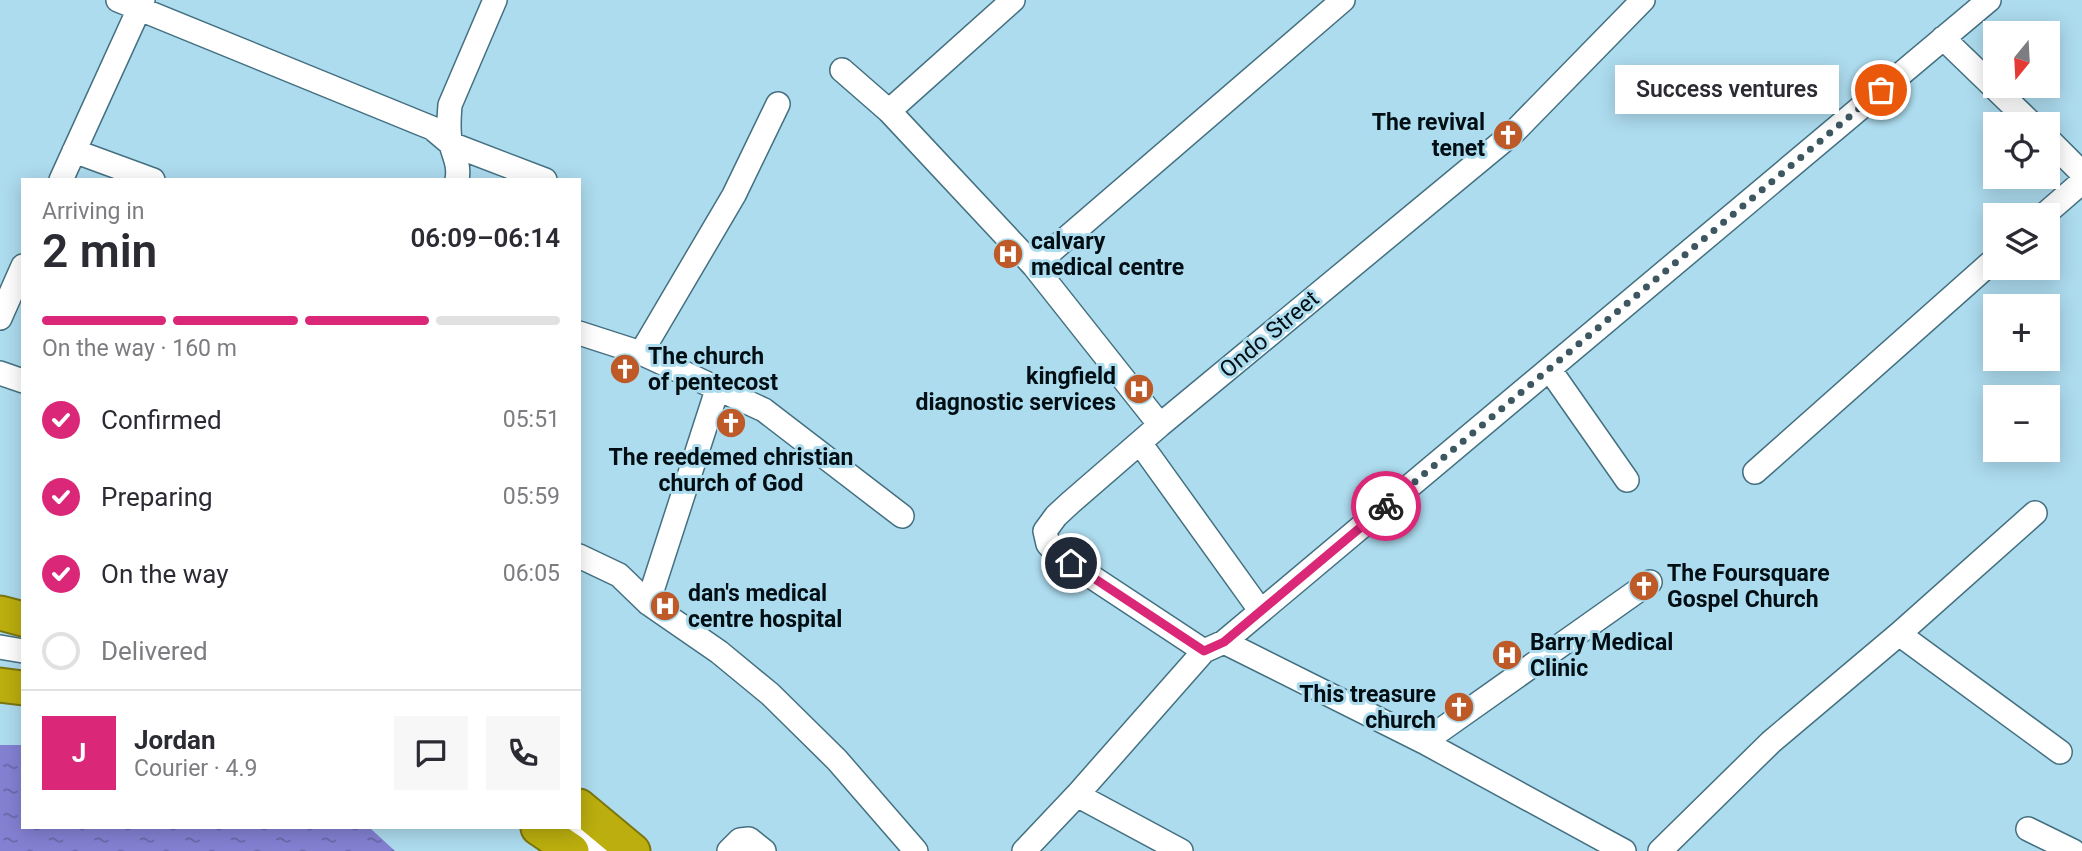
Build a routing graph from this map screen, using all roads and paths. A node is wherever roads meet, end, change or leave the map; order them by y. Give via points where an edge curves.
1 (118, 0) edge
2 (495, 0) edge
3 (1013, 0) edge
4 (1342, 0) edge
5 (1643, 0) edge
6 (1989, 0) edge
7 (141, 5) edge
8 (1943, 38) junction
9 (842, 70) dead end
10 (778, 104) dead end
11 (889, 111) junction
12 (2020, 112) edge
13 (451, 144) junction
14 (74, 151) junction
15 (2060, 151) edge
16 (2082, 173) edge
17 (62, 178) edge
18 (148, 178) edge
19 (457, 178) edge
20 (540, 178) edge
21 (2082, 182) edge
22 (2058, 203) edge
23 (1034, 266) junction
24 (1983, 270) edge
25 (21, 271) edge
26 (0, 318) edge
27 (581, 334) edge
28 (641, 353) junction
29 (1550, 370) junction
30 (0, 373) edge
31 (21, 380) edge
32 (717, 390) junction
33 (1160, 425) junction
34 (1140, 443) junction
35 (1755, 472) dead end
36 (1627, 480) dead end
37 (2035, 513) dead end
38 (902, 516) dead end
39 (581, 557) edge
40 (1650, 582) dead end
41 (648, 603) junction
42 (1260, 610) junction
43 (0, 613) edge
44 (21, 618) edge
45 (1899, 634) junction
46 (1214, 646) junction
47 (0, 647) edge
48 (21, 651) edge
49 (0, 685) edge
50 (21, 688) edge
51 (1424, 742) junction
52 (2060, 752) dead end
53 (1077, 796) junction
54 (581, 808) edge
55 (539, 829) edge
56 (576, 829) edge
57 (2028, 829) dead end
58 (572, 851) edge
59 (606, 851) edge
60 (633, 851) edge
61 (729, 851) edge
62 (764, 851) edge
63 (916, 851) edge
64 (1024, 851) edge
65 (1181, 851) edge
66 (1624, 851) edge
67 (1660, 851) edge
68 (2073, 851) edge

1 - 7 street
2 - 13 street via 450,105
3 - 11 street
4 - 23 street
5 - 33 street, Ondo Street via 1513,133
6 - 8 street
7 - 13 street via 432,128
7 - 14 street
8 - 12 street
8 - 29 street
9 - 11 street
10 - 28 street via 734,195
11 - 23 street
13 - 19 street via 458,160
13 - 20 street
14 - 17 street
14 - 18 street
15 - 16 street
21 - 22 street
23 - 33 street
24 - 35 street
25 - 26 street
27 - 28 street
28 - 32 street
29 - 36 street
29 - 42 street
30 - 31 street
32 - 38 street via 764,410
32 - 41 street
33 - 34 street, Ondo Street
34 - 42 street
34 - 46 street, Ondo Street via 1056,516 1045,531 1048,544 1064,559
37 - 45 street
39 - 41 street via 619,575
40 - 51 street
41 - 63 street via 770,694 837,760
42 - 46 street
43 - 44 highway
45 - 52 street
45 - 67 street via 1771,742
46 - 51 street, Ondo Street
46 - 53 street
47 - 48 street
49 - 50 highway
51 - 66 street, Ondo Street
53 - 64 street
53 - 65 street
54 - 60 highway
55 - 58 highway
56 - 59 street
57 - 68 street
61 - 62 street via 740,840 749,839

